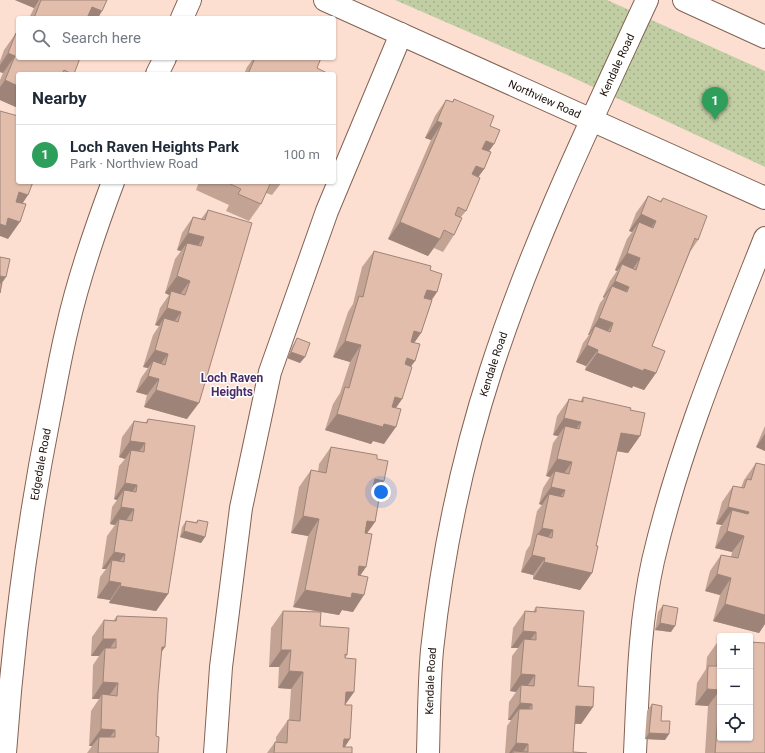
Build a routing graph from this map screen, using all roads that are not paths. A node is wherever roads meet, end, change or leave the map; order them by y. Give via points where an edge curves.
1 (190, 0) edge
2 (325, 0) edge
3 (647, 0) edge
4 (684, 0) edge
5 (183, 16) edge
6 (401, 34) junction
7 (765, 37) edge
8 (164, 60) edge
9 (158, 72) edge
10 (592, 120) junction
11 (112, 184) edge
12 (765, 198) edge
13 (765, 238) edge
14 (5, 753) edge
15 (215, 753) edge
16 (428, 753) edge
17 (635, 753) edge

1 - 5 street
2 - 6 street, Northview Road
3 - 10 street, Kendale Road
4 - 7 street
6 - 10 street, Northview Road
6 - 15 street via 327,211 270,372 241,508 221,667
8 - 9 street
10 - 12 street, Northview Road
10 - 16 street, Kendale Road via 522,281 491,371 465,465 446,554 432,650
11 - 14 street, Edgedale Road via 95,229 67,328 38,473 12,662
13 - 17 street via 678,468 653,562 639,648

